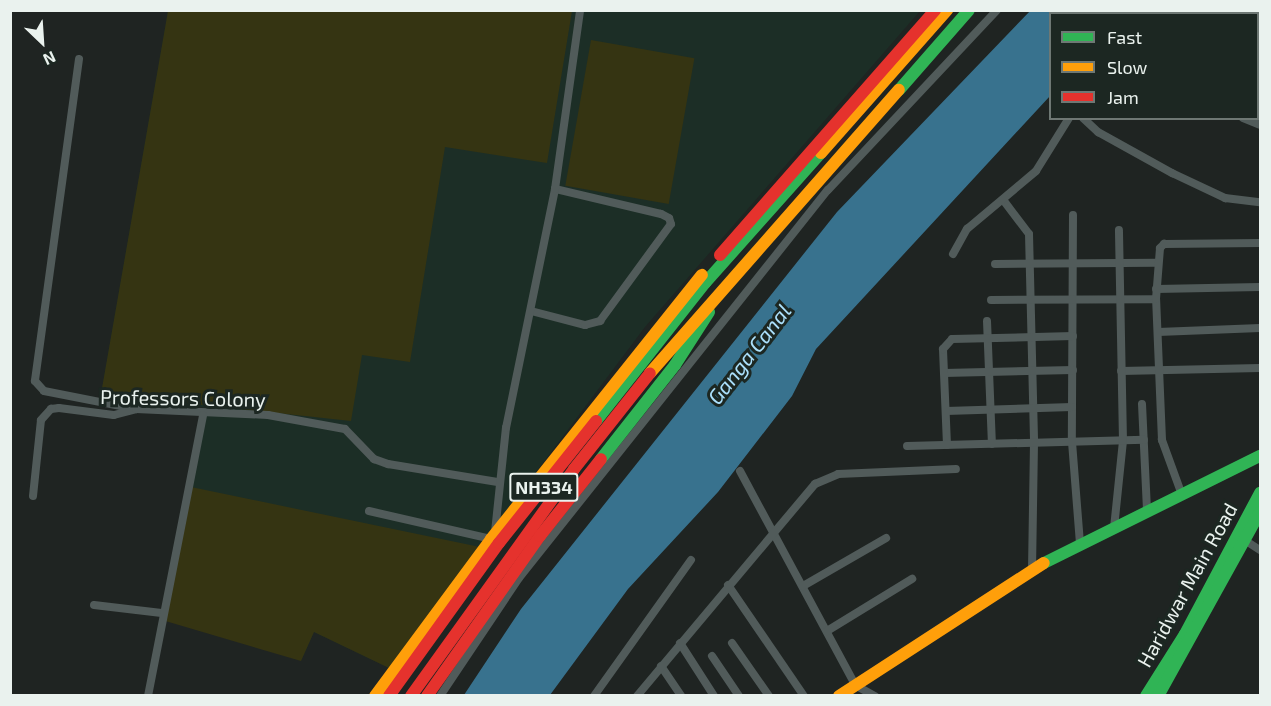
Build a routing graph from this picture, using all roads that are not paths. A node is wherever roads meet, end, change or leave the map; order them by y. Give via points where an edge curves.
1 (580, 10) edge
2 (935, 10) edge
3 (948, 10) edge
4 (969, 10) edge
5 (997, 10) edge
6 (79, 59) dead end
7 (1068, 120) edge
8 (1085, 120) edge
9 (555, 189) junction
10 (1004, 201) junction
11 (1260, 202) edge
12 (1073, 215) dead end
13 (1119, 230) dead end
14 (1260, 243) edge
15 (953, 254) dead end
16 (1119, 261) junction
17 (1073, 262) junction
18 (1157, 262) junction
19 (994, 264) dead end
20 (1030, 264) junction
21 (722, 287) junction
22 (1260, 287) edge
23 (1156, 289) junction
24 (1073, 299) junction
25 (1120, 299) junction
26 (1156, 299) junction
27 (991, 300) dead end
28 (1031, 300) junction
29 (531, 311) junction
30 (987, 321) dead end
31 (1260, 328) edge
32 (1158, 332) junction
33 (988, 336) junction
34 (1032, 336) junction
35 (1073, 336) junction
36 (1260, 368) edge
37 (1033, 370) junction
38 (1073, 370) junction
39 (1158, 370) junction
40 (1121, 371) junction
41 (989, 372) junction
42 (944, 373) junction
43 (1142, 404) dead end
44 (1072, 407) junction
45 (1034, 408) junction
46 (136, 409) junction
47 (991, 410) junction
48 (945, 411) junction
49 (203, 415) junction
50 (1144, 440) junction
51 (1123, 441) junction
52 (1072, 442) junction
53 (1034, 443) junction
54 (992, 444) junction
55 (947, 445) junction
56 (908, 446) dead end
57 (1260, 456) edge
58 (956, 469) dead end
59 (740, 471) dead end
60 (498, 482) junction
61 (1260, 493) edge
62 (1182, 495) junction
63 (33, 496) dead end
64 (369, 511) dead end
65 (1147, 512) junction
66 (1260, 512) edge
67 (1114, 528) junction
68 (772, 531) junction
69 (493, 536) junction
70 (886, 538) dead end
71 (1246, 541) junction
72 (1080, 543) junction
73 (1260, 550) edge
74 (690, 560) dead end
75 (1032, 570) junction
76 (912, 579) dead end
77 (728, 585) junction
78 (803, 586) junction
79 (94, 605) dead end
80 (162, 613) junction
81 (827, 632) junction
82 (680, 643) junction
83 (732, 643) dead end
84 (712, 656) dead end
85 (661, 666) junction
86 (846, 692) edge
87 (148, 696) edge
88 (375, 696) edge
89 (389, 696) edge
90 (411, 696) edge
91 (427, 696) edge
92 (440, 696) edge
93 (594, 696) edge
94 (638, 696) edge
95 (681, 696) edge
96 (714, 696) edge
97 (739, 696) edge
98 (769, 696) edge
99 (804, 696) edge
100 (875, 696) edge
101 (1146, 696) edge
102 (1158, 696) edge

1 - 9 street
2 - 69 main road via 644,343
3 - 89 main road, NH334 via 705,284 499,543
4 - 21 main road, NH334
5 - 92 street via 828,190 519,578
6 - 46 street via 40,322 35,381 44,391
7 - 10 street via 1036,171
8 - 11 street via 1098,132 1225,198
9 - 29 street
9 - 29 street via 661,214 671,224 600,321 585,325
10 - 15 street via 967,229
10 - 20 street via 1029,234
12 - 17 street
13 - 16 street
14 - 18 street via 1164,244
16 - 17 street
16 - 18 street
16 - 25 street
17 - 20 street
17 - 24 street
18 - 23 street
19 - 20 street
20 - 28 street
21 - 90 main road, NH334 via 574,469
21 - 91 main road via 675,365 540,536
22 - 23 street
23 - 26 street
24 - 25 street
24 - 28 street
24 - 35 street
25 - 26 street
25 - 40 street
26 - 32 street
27 - 28 street
28 - 34 street
29 - 60 street
30 - 33 street
31 - 32 street
32 - 39 street
33 - 34 street
33 - 41 street
33 - 42 street via 952,339 943,349
34 - 35 street
34 - 37 street
35 - 38 street
36 - 39 street
37 - 38 street
37 - 41 street
37 - 45 street
38 - 44 street
39 - 40 street
39 - 62 street via 1162,440
40 - 51 street
41 - 42 street
41 - 47 street
42 - 48 street
43 - 50 street
44 - 45 street
44 - 52 street
45 - 47 street
45 - 53 street
46 - 49 street, Professors Colony
46 - 63 street, Professors Colony via 114,415 59,408 44,413
47 - 48 street
47 - 54 street
48 - 55 street
49 - 60 street, Professors Colony via 249,413 341,428 381,462
49 - 80 street
50 - 51 street
50 - 65 street
51 - 52 street
51 - 67 street
52 - 53 street
52 - 72 street
53 - 54 street
53 - 75 street
54 - 55 street
55 - 56 street
57 - 62 main road
58 - 68 street via 825,478 808,490
59 - 68 street
60 - 69 street
61 - 101 main road, Haridwar Main Road via 1185,634
62 - 65 main road
64 - 69 street
65 - 67 main road
66 - 71 main road, Haridwar Main Road
67 - 72 main road
68 - 77 street
68 - 78 street
69 - 88 main road
70 - 78 street
71 - 73 street
71 - 102 main road, Haridwar Main Road
72 - 75 main road
74 - 93 street
75 - 86 main road
76 - 81 street
77 - 82 street
77 - 99 street
78 - 81 street
79 - 80 street
80 - 87 street
81 - 86 street
82 - 85 street
82 - 96 street
83 - 98 street
84 - 97 street
85 - 94 street
85 - 95 street
86 - 100 street

